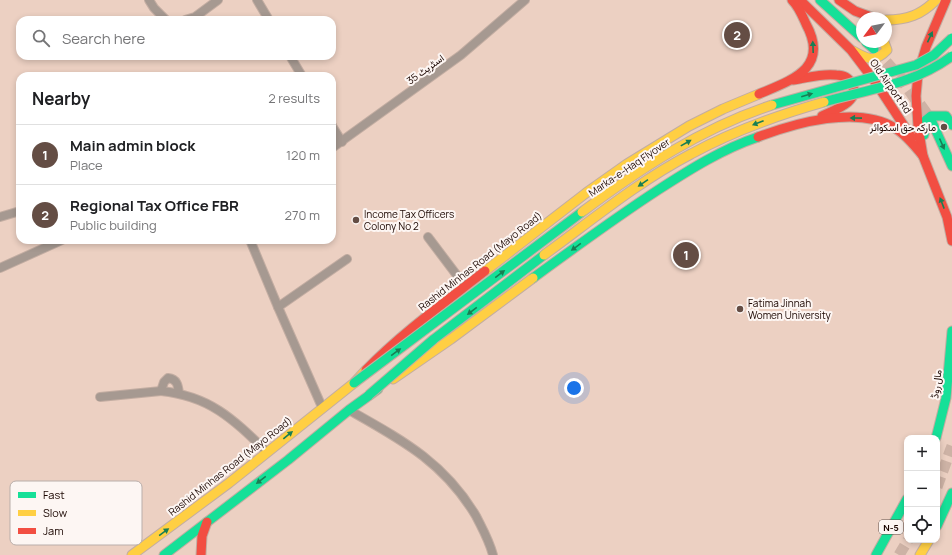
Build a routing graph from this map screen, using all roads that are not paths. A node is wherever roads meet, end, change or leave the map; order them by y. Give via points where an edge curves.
1 (149, 0) edge
2 (218, 0) edge
3 (257, 0) edge
4 (525, 0) edge
5 (792, 0) edge
6 (800, 0) edge
7 (820, 0) edge
8 (839, 0) edge
9 (936, 0) edge
10 (946, 0) edge
11 (851, 9) junction
12 (857, 12) edge
13 (856, 14) edge
14 (162, 16) edge
15 (196, 16) edge
16 (267, 16) edge
17 (892, 20) edge
18 (856, 33) edge
19 (952, 38) edge
20 (886, 48) edge
21 (851, 50) junction
22 (952, 56) edge
23 (292, 60) edge
24 (300, 72) edge
25 (792, 80) junction
26 (810, 120) junction
27 (932, 122) tunnel mouth
28 (952, 124) edge
29 (336, 132) edge
30 (342, 142) junction
31 (336, 146) edge
32 (923, 156) junction
33 (952, 166) edge
34 (16, 212) edge
35 (0, 216) edge
36 (428, 237) dead end
37 (952, 241) edge
38 (53, 244) edge
39 (252, 244) edge
40 (347, 259) dead end
41 (0, 268) edge
42 (465, 286) junction
43 (278, 307) junction
44 (952, 331) edge
45 (354, 383) junction
46 (161, 391) junction
47 (179, 393) junction
48 (369, 395) junction
49 (100, 397) dead end
50 (322, 408) junction
51 (349, 410) junction
52 (937, 435) edge
53 (267, 452) junction
54 (952, 493) edge
55 (904, 504) edge
56 (940, 519) edge
57 (207, 522) junction
58 (927, 543) edge
59 (132, 555) edge
60 (164, 555) edge
61 (201, 555) edge
62 (493, 555) edge
63 (876, 555) edge
64 (920, 555) edge

1 - 14 street
2 - 15 street
3 - 16 street
4 - 30 street, اسٹریٹ 35 via 461,55
25 -> 5 main road, Rashid Minhas Road (Mayo Road) via 809,64 814,46 811,32
6 - 21 main road, Old Airport Rd
7 - 18 main road
8 - 11 main road
9 - 17 main road via 915,17
32 -> 10 main road via 916,96 918,74 926,47
11 - 12 main road
11 - 13 main road
45 -> 19 main road, Marka-e-Haq Flyover, bridge via 649,164 724,123 780,102 912,68 927,61 943,49
20 - 21 main road via 879,58 872,59
21 - 32 main road, Old Airport Rd via 899,116
22 -> 48 main road, bridge via 923,75 795,110 758,123 682,158 589,222 436,338
23 - 24 street
25 - 26 main road via 829,74 842,75 850,80 854,88 854,96 849,101
25 - 42 main road, Rashid Minhas Road (Mayo Road) via 689,126 626,164
32 -> 26 main road via 909,138 882,122 855,117
26 -> 48 main road via 746,141 696,166 602,228 447,343
27 -> 33 main road
28 - 32 main road via 946,116 939,114 927,118 924,122
29 - 30 street
30 - 31 street, اسٹریٹ 35
37 -> 32 main road via 947,217
34 - 35 street
36 - 42 street
38 - 41 street
39 - 43 street
40 - 43 street
42 - 45 main road, Rashid Minhas Road (Mayo Road) via 385,351
43 - 50 street
44 - 52 main road, مال روڈ via 948,389
45 - 50 main road, Rashid Minhas Road (Mayo Road)
46 - 47 street
46 - 47 street via 164,382 168,378 173,378
46 - 49 street
47 - 53 street via 200,400 227,415
48 - 51 main road
53 -> 50 main road, Rashid Minhas Road (Mayo Road)
51 -> 57 main road
51 - 62 street via 396,436 449,478 468,503 489,539
59 -> 53 main road, Rashid Minhas Road (Mayo Road) via 197,508
54 - 56 main road
55 - 63 main road, N-5
57 - 60 main road
57 - 61 main road via 202,536
58 - 64 main road

